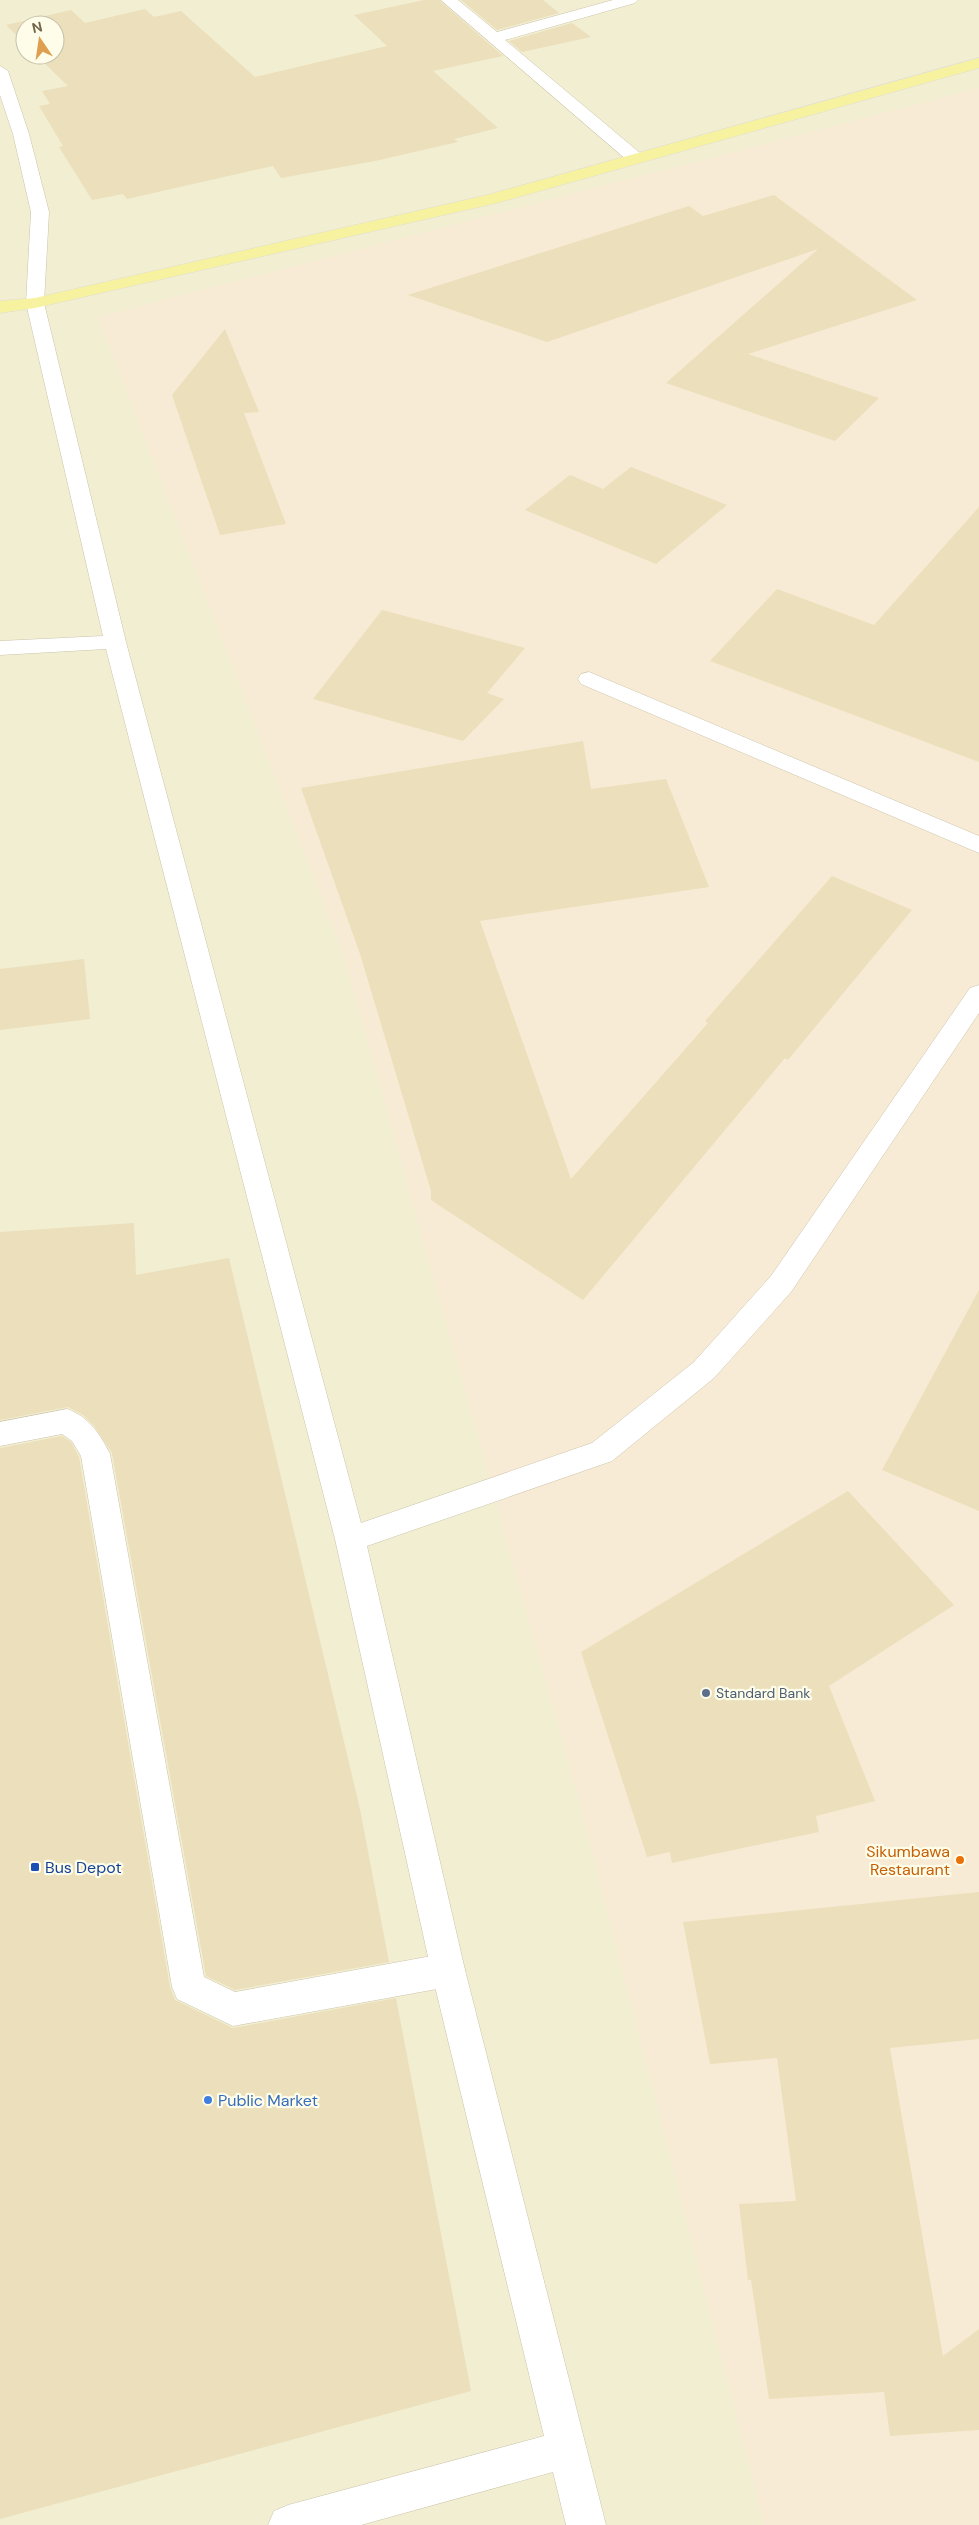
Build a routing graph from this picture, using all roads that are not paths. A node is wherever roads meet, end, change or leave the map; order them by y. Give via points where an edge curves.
1 (449, 0) edge
2 (630, 0) edge
3 (494, 38) junction
4 (979, 63) edge
5 (0, 71) edge
6 (634, 157) junction
7 (34, 302) junction
8 (0, 307) edge
9 (114, 642) junction
10 (0, 648) edge
11 (589, 680) dead end
12 (979, 845) edge
13 (979, 994) edge
14 (0, 1434) edge
15 (350, 1539) junction
16 (448, 1970) junction
17 (568, 2449) junction
18 (288, 2525) edge
19 (586, 2525) edge

1 - 3 street
2 - 3 street
3 - 6 street
4 - 6 main road
5 - 7 street via 14,135 40,212
6 - 7 main road via 491,199
7 - 8 main road
7 - 9 street
9 - 10 street
9 - 15 street
11 - 12 street
13 - 15 street via 781,1284 704,1370 602,1452
14 - 16 street via 66,1421 82,1433 95,1454 189,1987 233,2009
15 - 16 street
16 - 17 street
17 - 18 street
17 - 19 street

